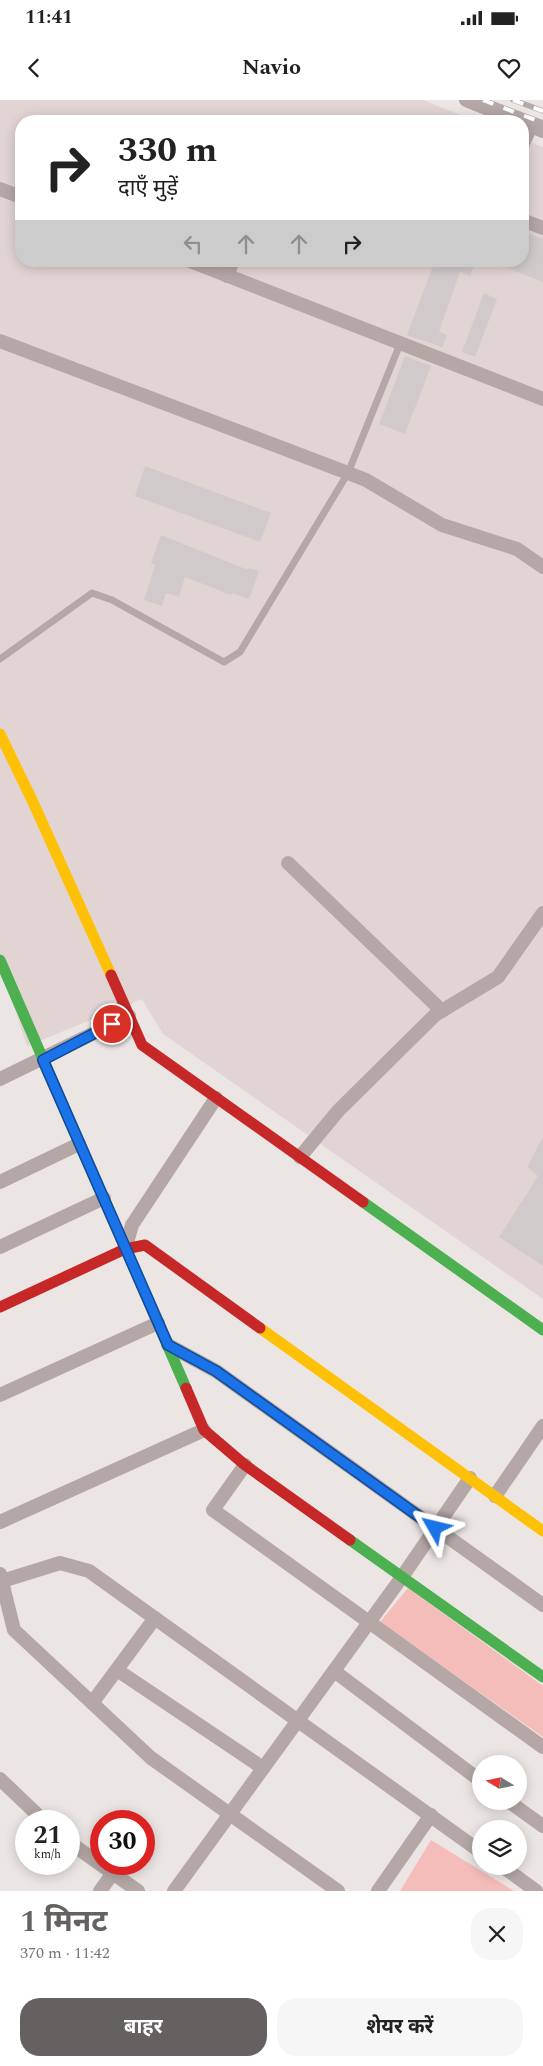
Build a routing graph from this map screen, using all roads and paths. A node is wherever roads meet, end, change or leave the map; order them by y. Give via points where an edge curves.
1 (466, 100) edge
2 (504, 115) edge
3 (0, 189) edge
4 (15, 195) edge
5 (529, 223) edge
6 (543, 228) edge
7 (205, 267) edge
8 (231, 267) edge
9 (227, 276) junction
10 (0, 341) edge
11 (400, 344) junction
12 (543, 399) edge
13 (348, 473) junction
14 (543, 567) edge
15 (0, 659) edge
16 (0, 734) edge
17 (288, 863) dead end
18 (543, 912) edge
19 (0, 960) edge
20 (442, 1010) junction
21 (129, 1016) junction
22 (43, 1060) junction
23 (0, 1079) edge
24 (216, 1098) junction
25 (80, 1144) junction
26 (300, 1157) junction
27 (0, 1182) edge
28 (104, 1198) junction
29 (0, 1247) edge
30 (125, 1249) junction
31 (0, 1307) edge
32 (158, 1323) junction
33 (543, 1330) edge
34 (168, 1345) junction
35 (0, 1395) edge
36 (543, 1426) edge
37 (204, 1430) junction
38 (245, 1464) junction
39 (470, 1478) junction
40 (495, 1496) junction
41 (0, 1522) edge
42 (435, 1528) junction
43 (543, 1531) edge
44 (1, 1577) edge
45 (402, 1577) junction
46 (543, 1605) edge
47 (155, 1618) junction
48 (369, 1622) junction
49 (117, 1670) junction
50 (334, 1671) junction
51 (543, 1677) edge
52 (92, 1703) junction
53 (298, 1720) junction
54 (543, 1747) edge
55 (263, 1768) junction
56 (472, 1774) edge
57 (0, 1779) edge
58 (32, 1810) edge
59 (521, 1810) edge
60 (230, 1814) junction
61 (431, 1816) junction
62 (543, 1826) edge
63 (472, 1846) edge
64 (112, 1875) edge
65 (116, 1875) edge
66 (514, 1875) edge
67 (100, 1891) edge
68 (138, 1891) edge
69 (174, 1891) edge
70 (338, 1891) edge
71 (378, 1891) edge
72 (536, 1891) edge

1 - 2 street
3 - 4 street
5 - 6 street
7 - 9 street
8 - 9 street
9 - 11 street
10 - 13 street
11 - 12 street
11 - 13 lane
13 - 14 street via 366,480 442,525 517,549
13 - 15 lane via 240,652 224,662 112,600 92,593
16 - 21 street
17 - 20 street
18 - 20 street via 498,977
19 - 22 street
20 - 26 street via 338,1111
21 - 22 street
21 - 24 street via 142,1045
22 - 23 street
22 - 25 street
24 - 26 street
24 - 30 street via 132,1225
25 - 27 street
25 - 28 street
26 - 33 street
28 - 29 street
28 - 30 street
30 - 31 street
30 - 32 street
30 - 39 street via 144,1245
32 - 34 street
32 - 35 street
34 - 37 street
34 - 42 street via 216,1371
36 - 40 street
37 - 38 street
37 - 41 street
38 - 45 street
38 - 48 street via 213,1510
39 - 40 street
39 - 42 street
40 - 43 street
42 - 45 street
42 - 46 street
44 - 47 street via 60,1563 89,1571
44 - 52 street via 14,1630
45 - 48 street
45 - 51 street
47 - 49 street
47 - 53 street
48 - 50 street
48 - 54 street
49 - 52 street
49 - 55 street
50 - 53 street
50 - 56 street
52 - 60 street via 151,1758
53 - 55 street
53 - 61 street
55 - 60 street
57 - 58 street
59 - 62 street
60 - 69 street
60 - 70 street
61 - 63 street
61 - 71 street
64 - 67 street
65 - 68 street
66 - 72 street

